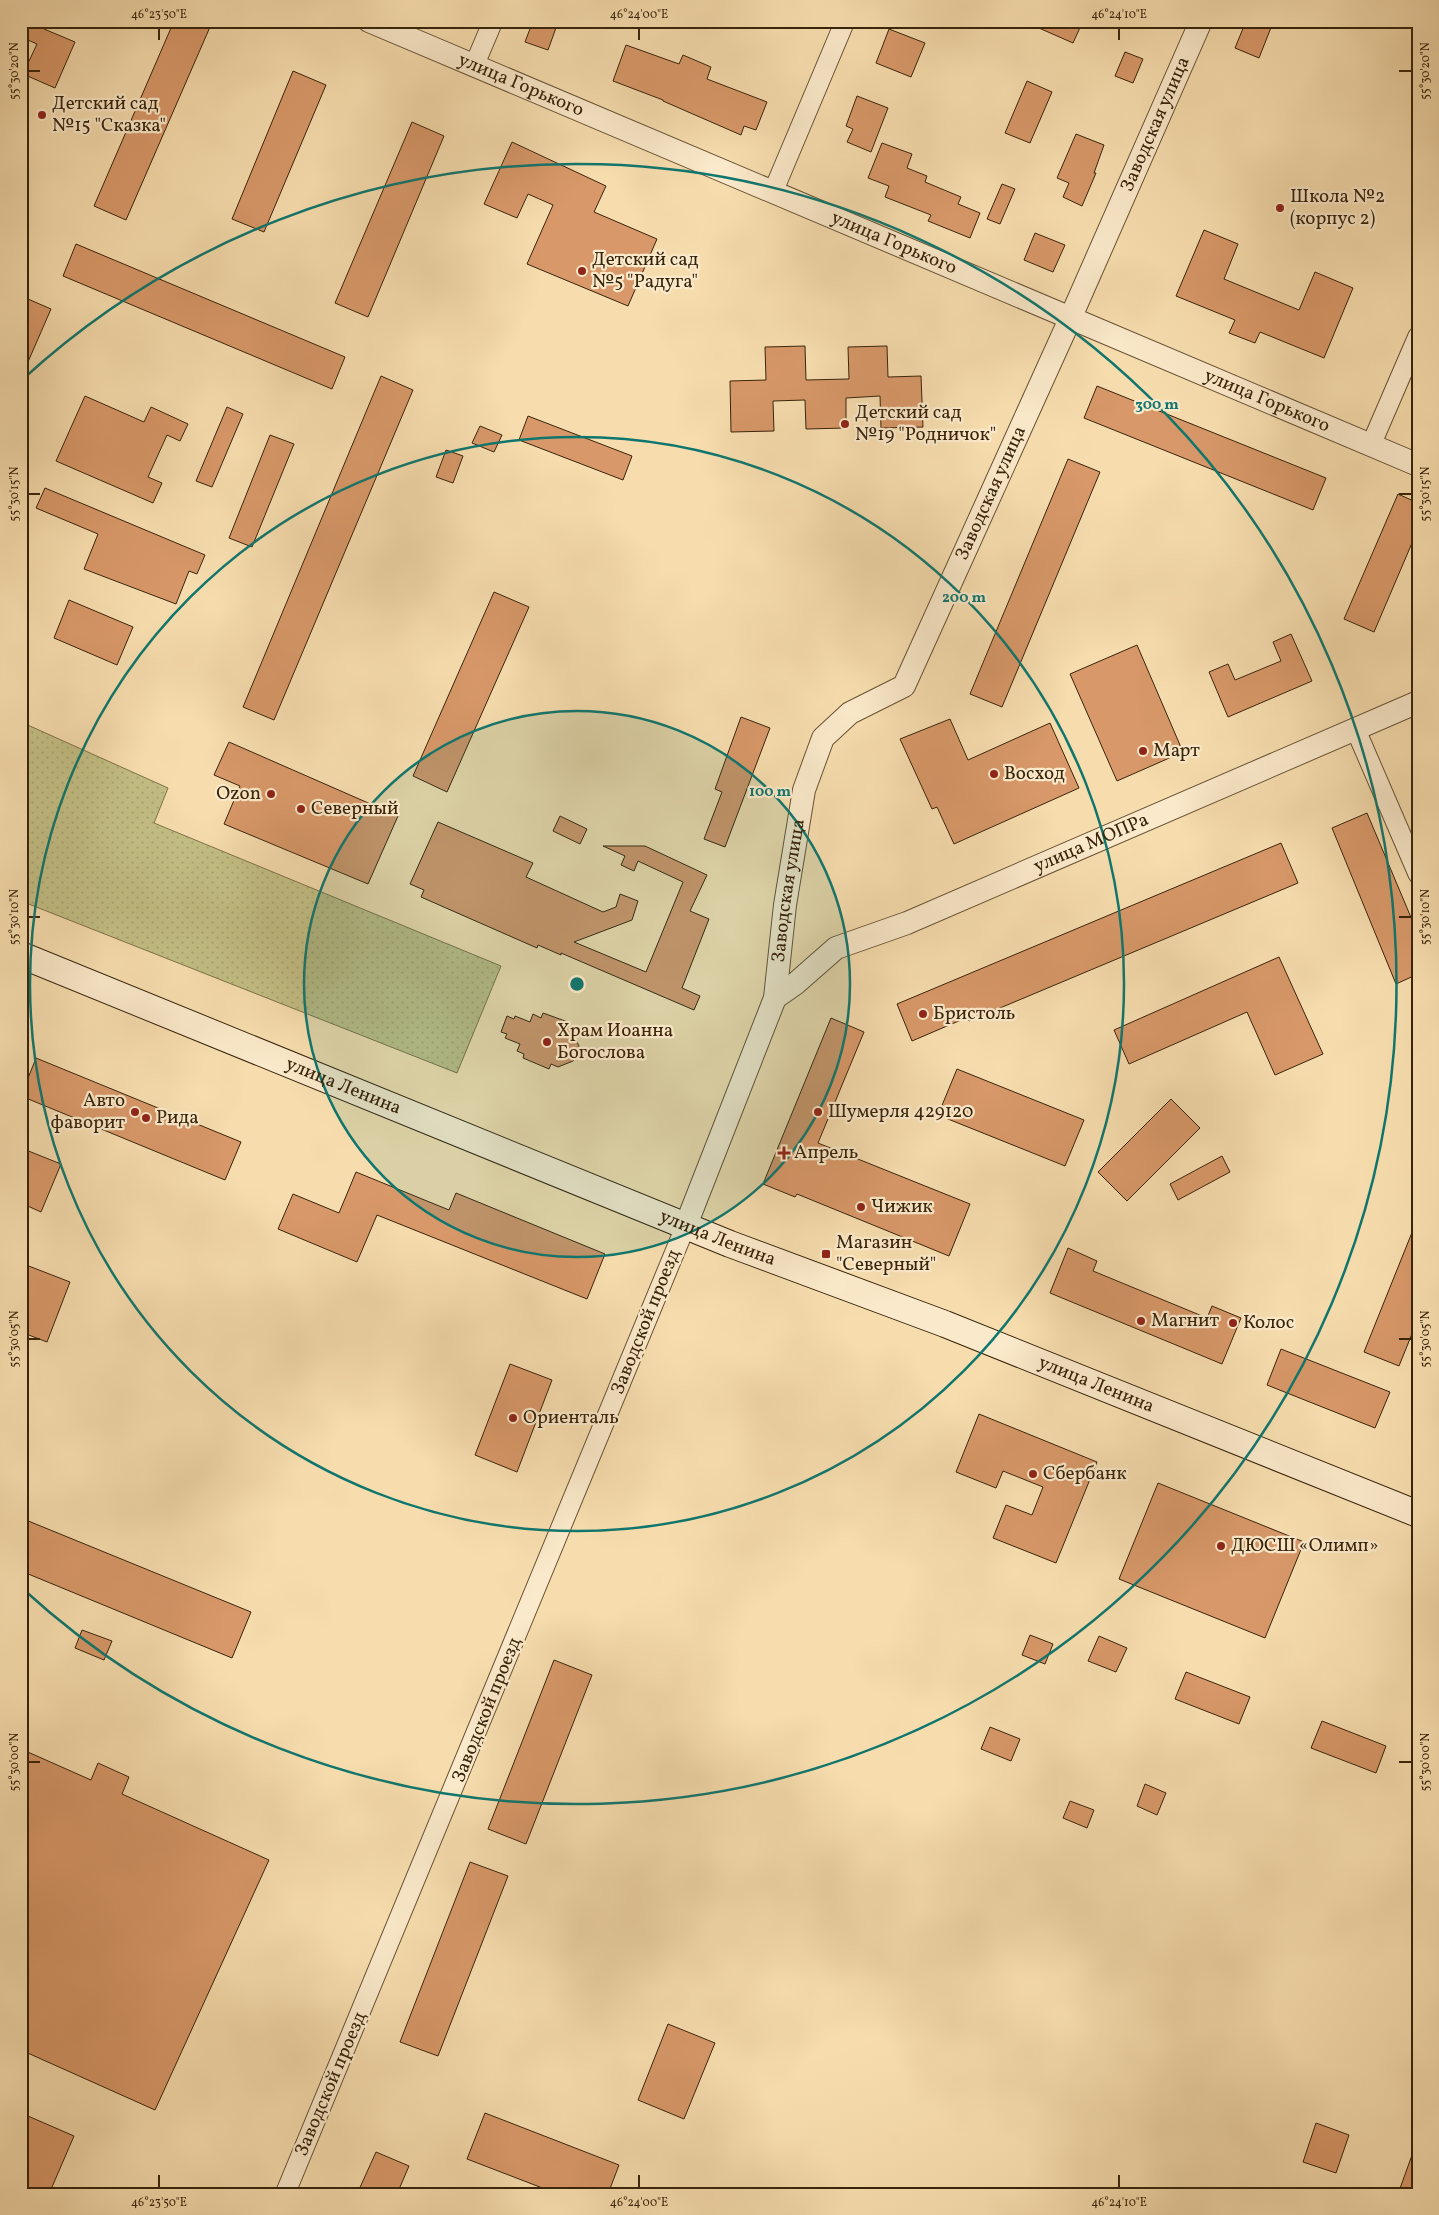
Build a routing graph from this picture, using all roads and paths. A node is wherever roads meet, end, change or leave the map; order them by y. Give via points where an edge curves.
1 (369, 21) edge
2 (493, 21) edge
3 (845, 21) edge
4 (1201, 21) edge
5 (474, 66) junction
6 (773, 192) junction
7 (1070, 319) junction
8 (1418, 336) edge
9 (1371, 445) junction
10 (1418, 465) edge
11 (1418, 702) edge
12 (1355, 728) junction
13 (1418, 874) edge
14 (21, 955) edge
15 (775, 998) junction
16 (686, 1225) junction
17 (1418, 1514) edge
18 (285, 2194) edge

1 - 5 street, улица Горького
2 - 5 street
3 - 6 street
4 - 7 street, Заводская улица
5 - 6 street, улица Горького
6 - 7 street, улица Горького
7 - 9 street, улица Горького
7 - 15 street, Заводская улица via 904,686 850,712 823,738 804,790 785,905
8 - 9 street
9 - 10 street, улица Горького
11 - 12 street, улица МОПРа
12 - 13 street
12 - 15 street, улица МОПРа via 907,923 836,948
14 - 16 main road, улица Ленина
15 - 16 street, Заводская улица
16 - 17 main road, улица Ленина via 815,1277 945,1324
16 - 18 street, Заводской проезд

